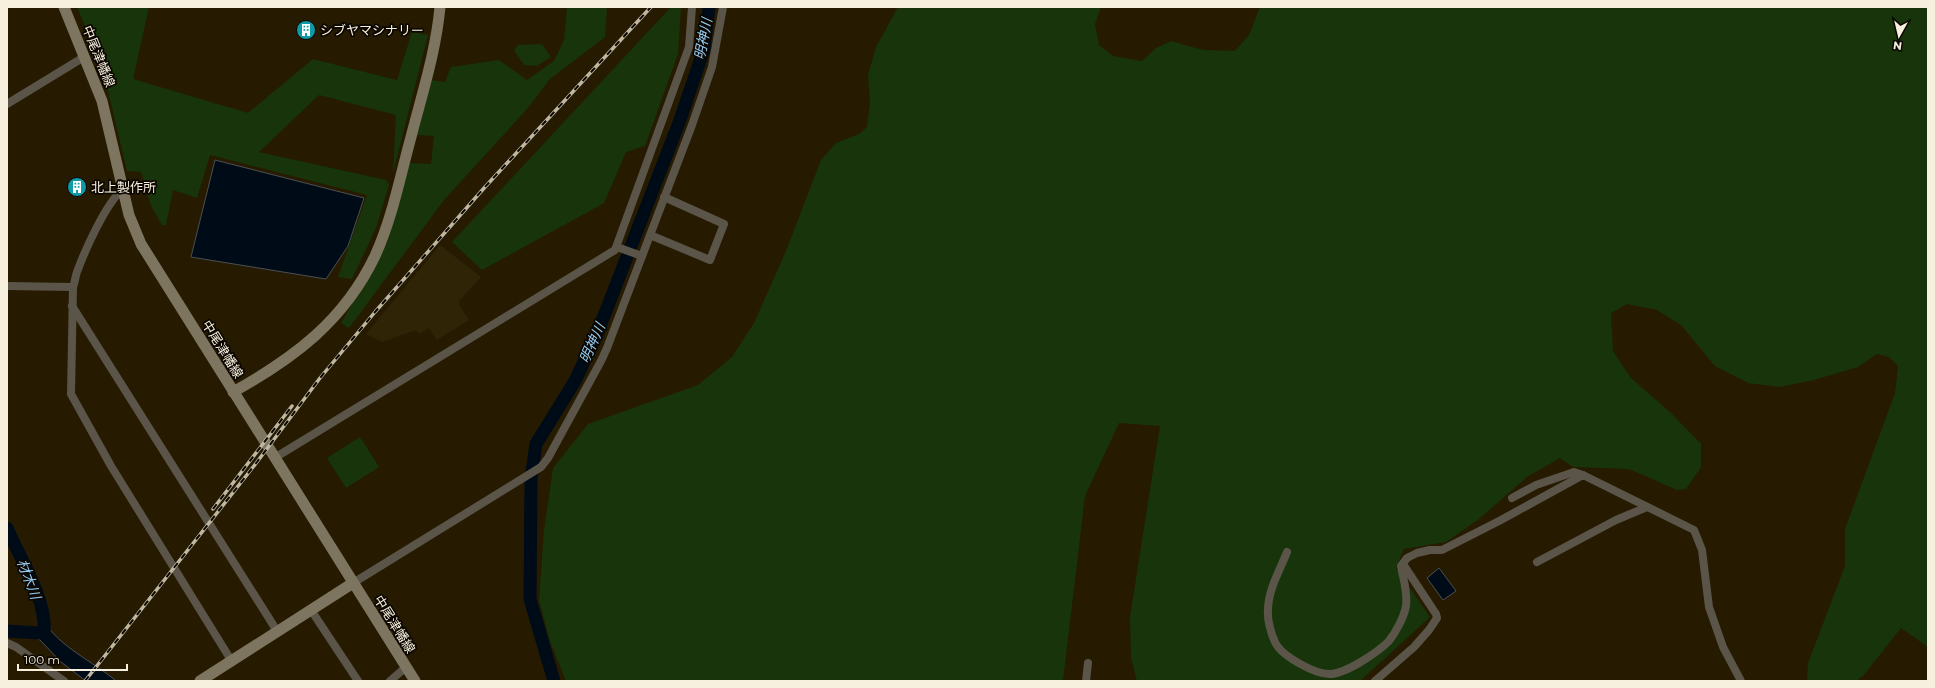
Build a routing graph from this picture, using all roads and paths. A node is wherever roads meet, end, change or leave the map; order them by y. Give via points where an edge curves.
1 (64, 7) edge
2 (440, 7) edge
3 (692, 7) edge
4 (724, 7) edge
5 (84, 57) junction
6 (7, 104) edge
7 (123, 189) junction
8 (664, 197) junction
9 (650, 235) junction
10 (621, 248) junction
11 (640, 254) junction
12 (7, 286) edge
13 (73, 286) junction
14 (72, 306) junction
15 (233, 392) junction
16 (276, 457) junction
17 (1583, 475) junction
18 (1512, 498) dead end
19 (1647, 508) junction
20 (1287, 552) dead end
21 (1537, 562) dead end
22 (1403, 564) junction
23 (353, 583) junction
24 (311, 610) junction
25 (278, 631) junction
26 (7, 643) edge
27 (231, 660) junction
28 (1088, 663) dead end
29 (406, 666) junction
30 (64, 681) edge
31 (200, 681) edge
32 (358, 681) edge
33 (390, 681) edge
34 (415, 681) edge
35 (1086, 681) edge
36 (1375, 681) edge
37 (1741, 681) edge

1 - 5 main road, 中尾津幡線
2 - 15 main road via 430,64 388,222 375,256 348,301 332,321 297,353
3 - 10 street via 689,47
4 - 8 street via 712,67
5 - 6 street
5 - 7 main road, 中尾津幡線 via 102,101
7 - 13 street via 114,196 108,207 77,271
7 - 15 main road, 中尾津幡線 via 129,216 141,244
8 - 9 street
8 - 9 street via 724,224 710,260
9 - 11 street
10 - 11 street
10 - 16 street
11 - 23 street via 601,361 541,467
12 - 13 street
13 - 14 street
14 - 25 street
14 - 27 street via 71,394 111,466
15 - 16 main road, 中尾津幡線
16 - 23 main road, 中尾津幡線
17 - 18 street via 1574,472 1536,485
17 - 19 street via 1643,503
17 - 22 street via 1442,550 1417,553 1407,558
19 - 21 street via 1616,520
19 - 37 street via 1694,530 1702,550 1709,607 1723,647
20 - 22 street via 1270,597 1268,611 1275,643 1282,652 1298,662 1313,670 1330,674 1344,672 1392,636 1406,605 1401,566
22 - 36 street via 1437,618 1414,647
23 - 24 main road
23 - 29 main road, 中尾津幡線
24 - 25 main road
24 - 32 street
25 - 27 main road
26 - 30 street
27 - 31 main road
28 - 35 street
29 - 33 street
29 - 34 main road, 中尾津幡線

